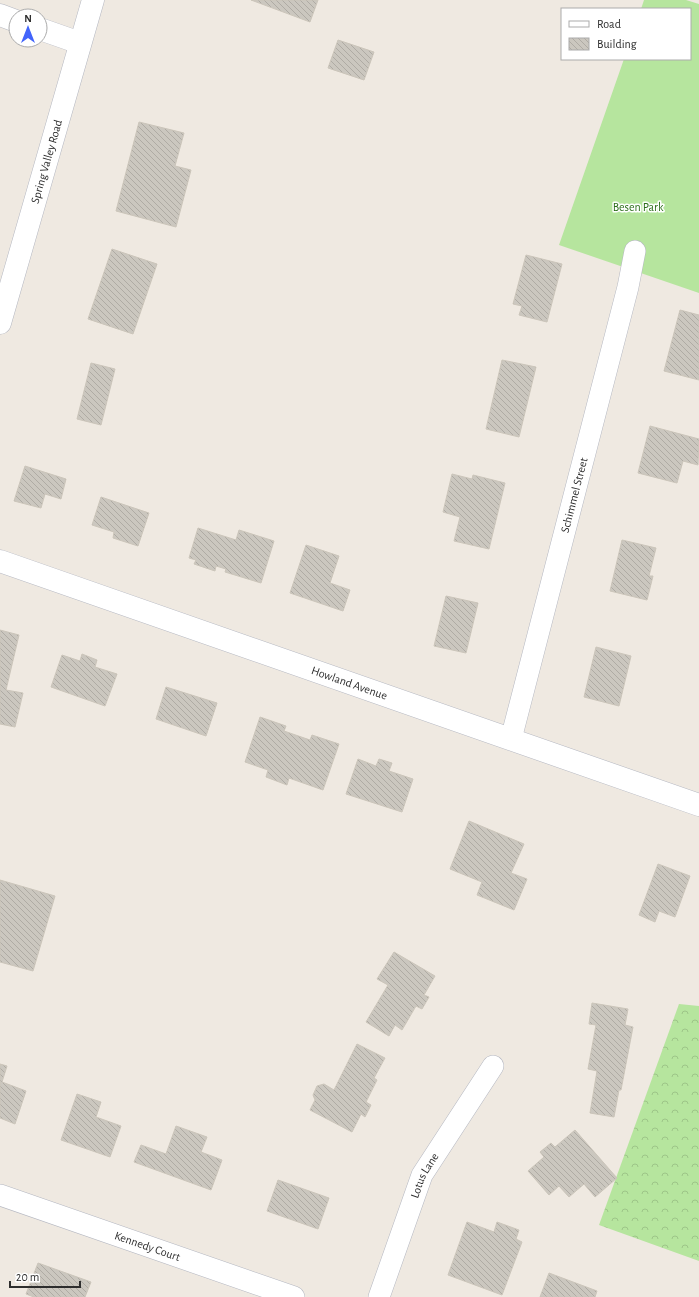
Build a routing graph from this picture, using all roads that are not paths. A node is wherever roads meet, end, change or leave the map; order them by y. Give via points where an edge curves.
1 (93, 0) edge
2 (48, 32) edge
3 (80, 43) junction
4 (636, 251) dead end
5 (0, 323) edge
6 (0, 561) edge
7 (511, 739) junction
8 (699, 805) edge
9 (493, 1066) dead end
10 (0, 1195) edge
11 (294, 1297) edge
12 (379, 1297) edge

1 - 3 street, Spring Valley Road
2 - 3 street
3 - 5 street, Spring Valley Road
4 - 7 street, Schimmel Street
6 - 7 street, Howland Avenue
7 - 8 street, Howland Avenue
9 - 12 street, Lotus Lane via 422,1175
10 - 11 street, Kennedy Court

